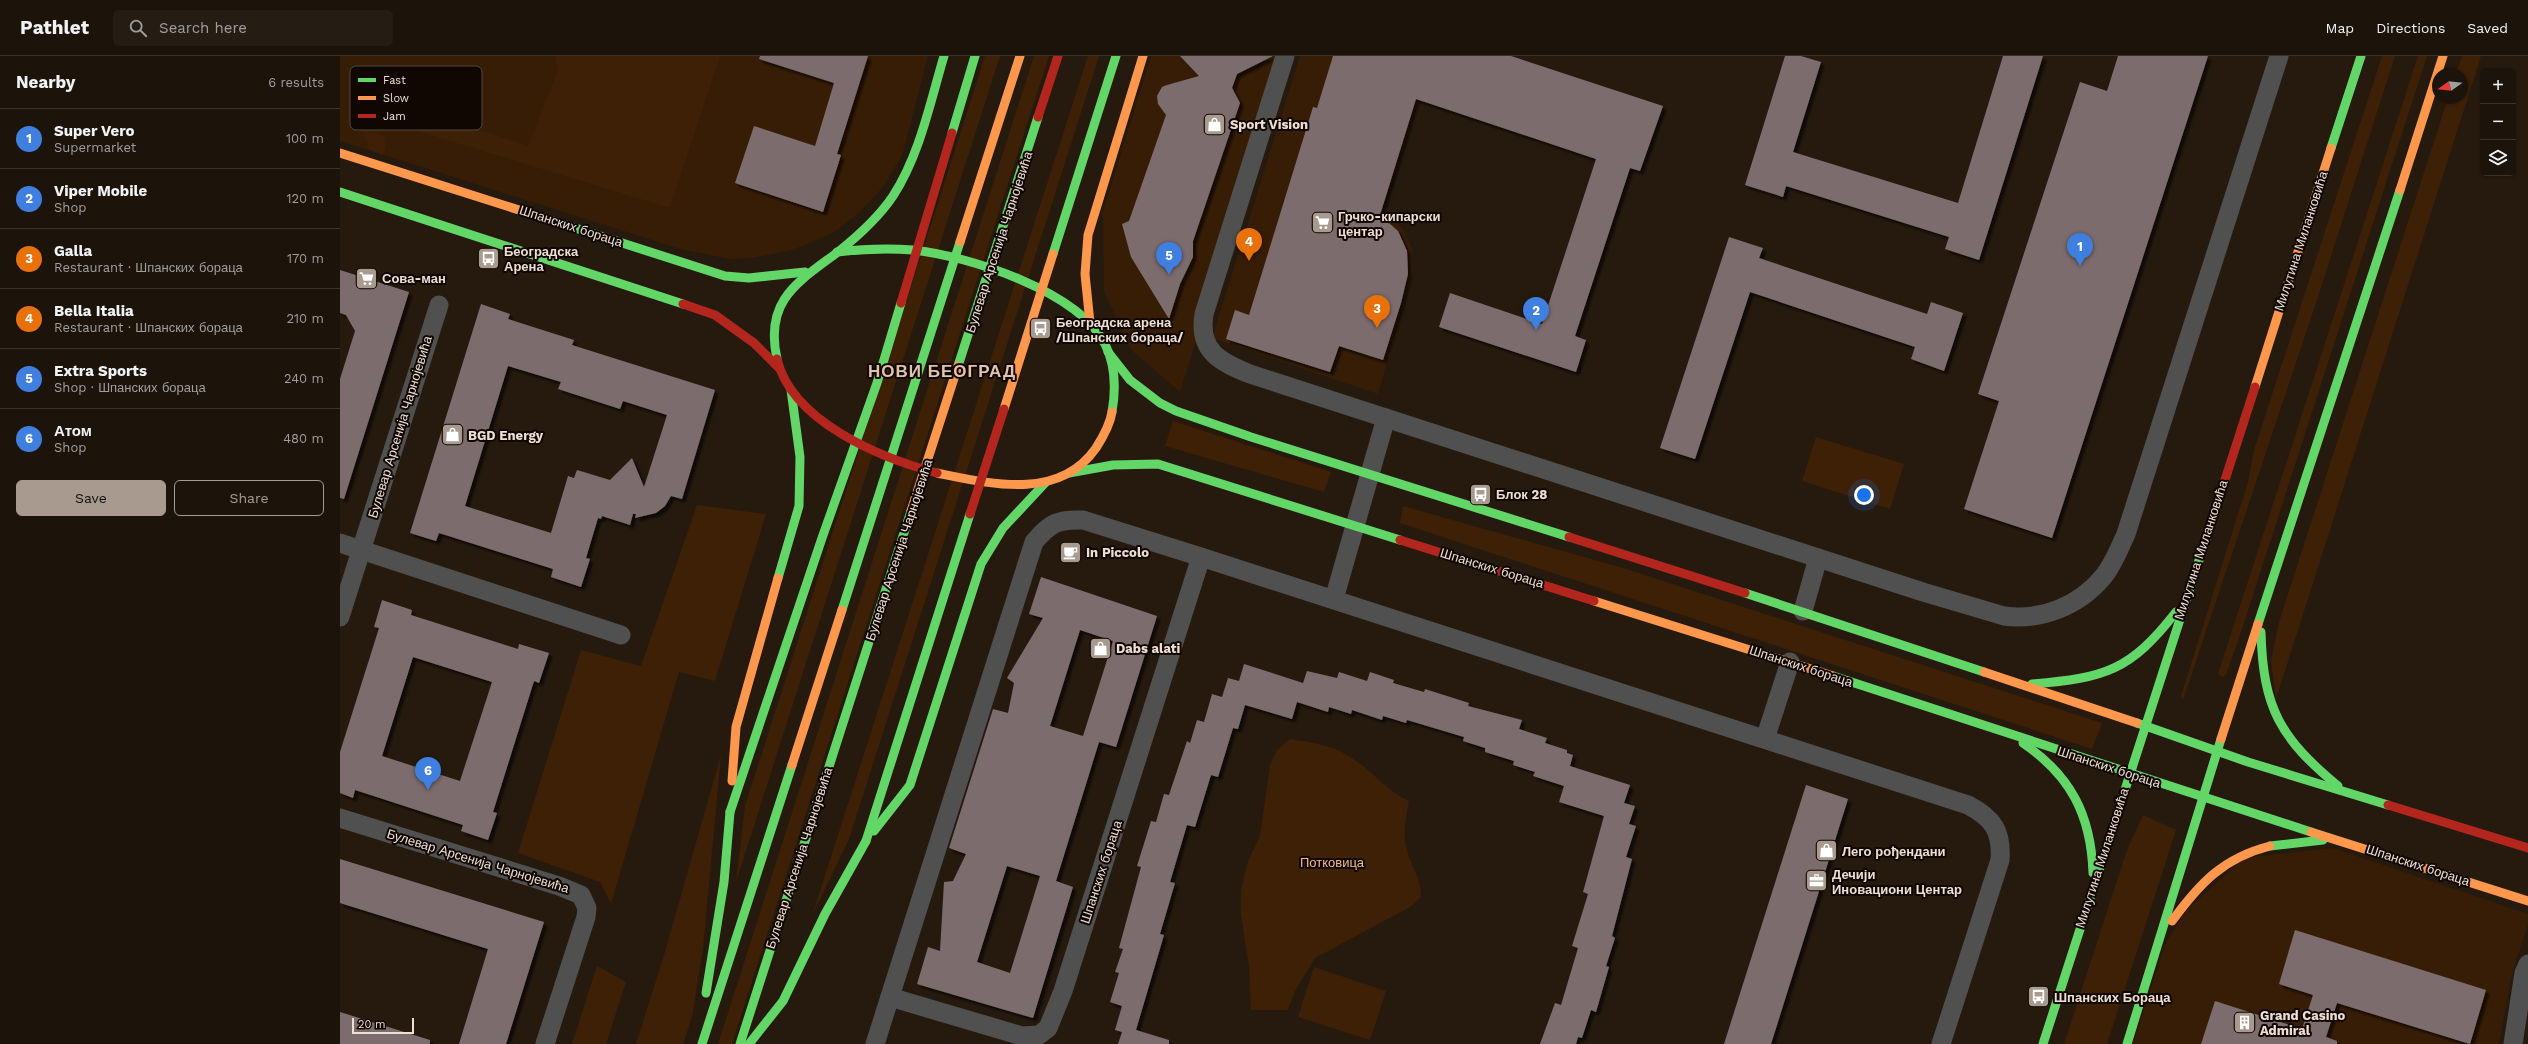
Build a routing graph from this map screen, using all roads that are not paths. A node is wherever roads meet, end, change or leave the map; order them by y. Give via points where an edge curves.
1 (944, 56) edge
2 (975, 56) edge
3 (1020, 56) edge
4 (1058, 56) edge
5 (1116, 56) edge
6 (1143, 56) edge
7 (1285, 56) edge
8 (2279, 56) edge
9 (2361, 56) edge
10 (2443, 56) edge
11 (341, 158) edge
12 (340, 192) edge
13 (837, 252) junction
14 (805, 272) junction
15 (439, 305) dead end
16 (1090, 323) junction
17 (1108, 352) junction
18 (779, 368) junction
19 (791, 390) junction
20 (1386, 418) junction
21 (1069, 473) junction
22 (1370, 474) junction
23 (1046, 482) junction
24 (1355, 525) junction
25 (340, 543) edge
26 (362, 550) junction
27 (1201, 557) junction
28 (1818, 558) junction
29 (1334, 599) junction
30 (2185, 600) junction
31 (1803, 611) junction
32 (2262, 611) junction
33 (340, 617) edge
34 (621, 634) dead end
35 (1790, 662) junction
36 (2020, 684) junction
37 (2144, 726) junction
38 (2004, 732) junction
39 (1765, 739) junction
40 (2218, 750) junction
41 (2130, 774) junction
42 (2346, 793) junction
43 (2204, 798) junction
44 (730, 812) junction
45 (340, 818) edge
46 (2337, 839) junction
47 (866, 841) junction
48 (2528, 848) edge
49 (2092, 891) junction
50 (2528, 901) edge
51 (2161, 937) junction
52 (2528, 964) edge
53 (890, 997) junction
54 (545, 1044) edge
55 (698, 1044) edge
56 (702, 1044) edge
57 (740, 1044) edge
58 (749, 1044) edge
59 (875, 1044) edge
60 (1941, 1044) edge
61 (2043, 1044) edge
62 (2127, 1044) edge
63 (2512, 1044) edge

1 - 13 main road via 907,173 885,205
2 - 44 main road via 877,383
3 - 56 main road
4 - 57 main road, Булевар Арсенија Чарнојевића
5 - 47 main road
6 - 16 main road via 1088,235 1085,274
7 - 20 street via 1206,301 1202,322 1205,338 1216,358 1224,364
8 - 28 street via 2126,534 2104,577 2067,606 2051,612 2018,618
9 - 30 main road, Милутина Миланковића
10 - 32 main road
11 - 14 main road, Шпанских бораца via 725,276 749,278
12 - 18 main road via 715,315 754,343
13 - 14 main road
13 - 16 main road via 886,248 963,258 997,269 1046,293 1070,306
14 - 18 main road via 788,291 777,323 775,335
15 - 26 street, Булевар Арсенија Чарнојевића
16 - 17 main road
17 - 21 main road via 1115,373 1115,397 1106,436 1095,452
17 - 22 main road via 1130,380 1160,403 1176,411
18 - 19 main road
19 - 23 main road via 822,420 890,460 974,480 1024,485
19 - 44 main road via 800,457 799,506 736,727
20 - 22 street
20 - 28 street
21 - 23 main road
21 - 24 main road, Шпанских бораца via 1122,463 1158,464
22 - 24 street
22 - 31 main road
23 - 47 main road via 1003,528 981,564 910,785
24 - 29 street
24 - 35 main road, Шпанских бораца
25 - 26 street
26 - 33 street, Булевар Арсенија Чарнојевића
26 - 34 street
27 - 29 street
27 - 53 street via 1083,520 1064,519 1046,527 1034,542
27 - 53 street, Шпанских бораца via 1063,991 1048,1028 1038,1035 1022,1036
28 - 31 street
29 - 39 street
30 - 36 main road via 2166,626 2132,661 2108,674 2084,680
30 - 37 main road, Милутина Миланковића
31 - 36 main road
32 - 40 main road
32 - 42 main road via 2261,659 2264,686 2274,717 2313,766
35 - 38 main road, Шпанских бораца
35 - 39 street
36 - 37 main road
37 - 40 main road
37 - 41 main road, Милутина Миланковића
38 - 41 main road, Шпанских бораца
38 - 49 main road via 2026,745 2065,779 2080,806 2089,832 2092,853
39 - 60 street via 1968,805 1986,814 1997,829 2000,860
40 - 42 main road
40 - 43 main road
41 - 43 main road, Шпанских бораца
41 - 49 main road, Милутина Миланковића
42 - 48 main road
43 - 46 main road, Шпанских бораца
43 - 51 main road
44 - 55 main road via 720,912
45 - 54 street, Булевар Арсенија Чарнојевића via 581,895 587,908 586,916
46 - 50 main road, Шпанских бораца
46 - 51 main road via 2283,843 2244,852 2203,882
47 - 58 main road via 824,914 783,1001
49 - 61 main road, Милутина Миланковића
51 - 62 main road
52 - 63 street via 2524,973
53 - 59 street

